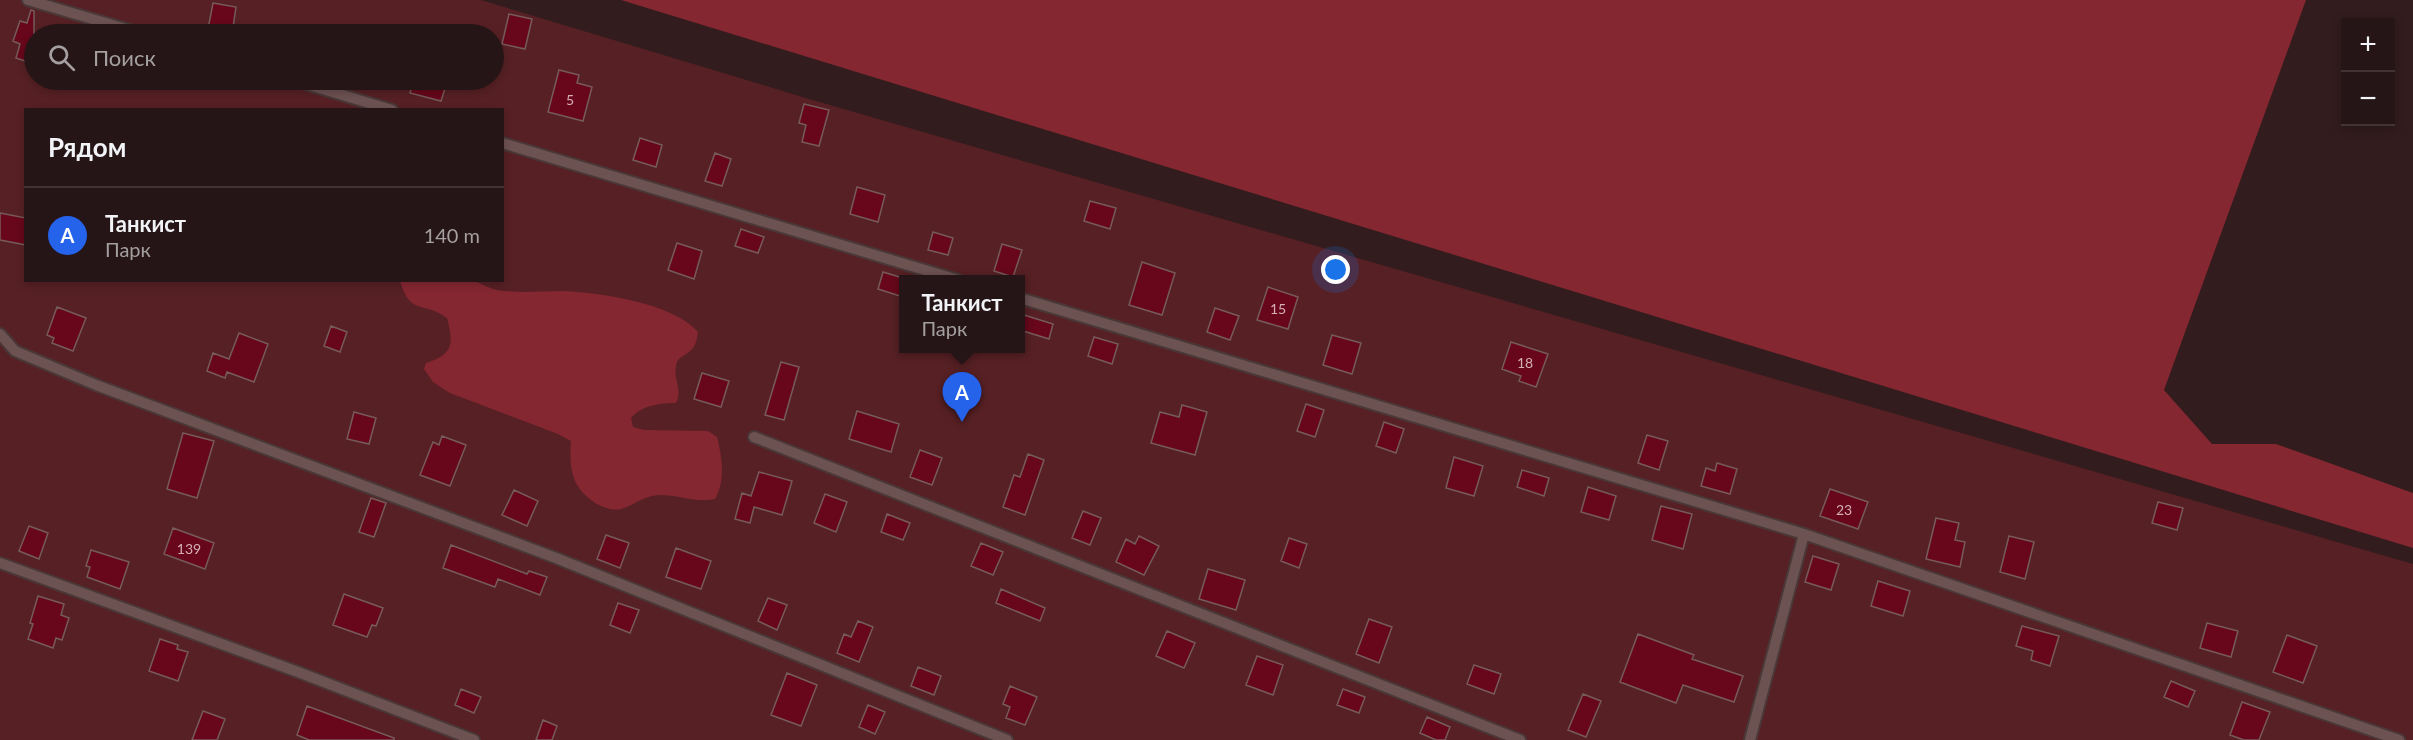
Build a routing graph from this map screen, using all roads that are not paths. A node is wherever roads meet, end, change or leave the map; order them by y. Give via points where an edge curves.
1 (28, 0) edge
2 (109, 24) edge
3 (326, 90) edge
4 (385, 108) edge
5 (504, 144) edge
6 (945, 275) edge
7 (1025, 300) edge
8 (0, 334) edge
9 (754, 437) dead end
10 (1804, 534) junction
11 (0, 564) edge
12 (474, 740) edge
13 (1007, 740) edge
14 (1520, 740) edge
15 (1750, 740) edge
16 (2399, 740) edge

1 - 2 lane
3 - 4 lane
5 - 6 lane
7 - 10 lane
8 - 13 lane via 15,351 96,385 556,558
9 - 14 lane
10 - 15 lane
10 - 16 lane
11 - 12 lane

